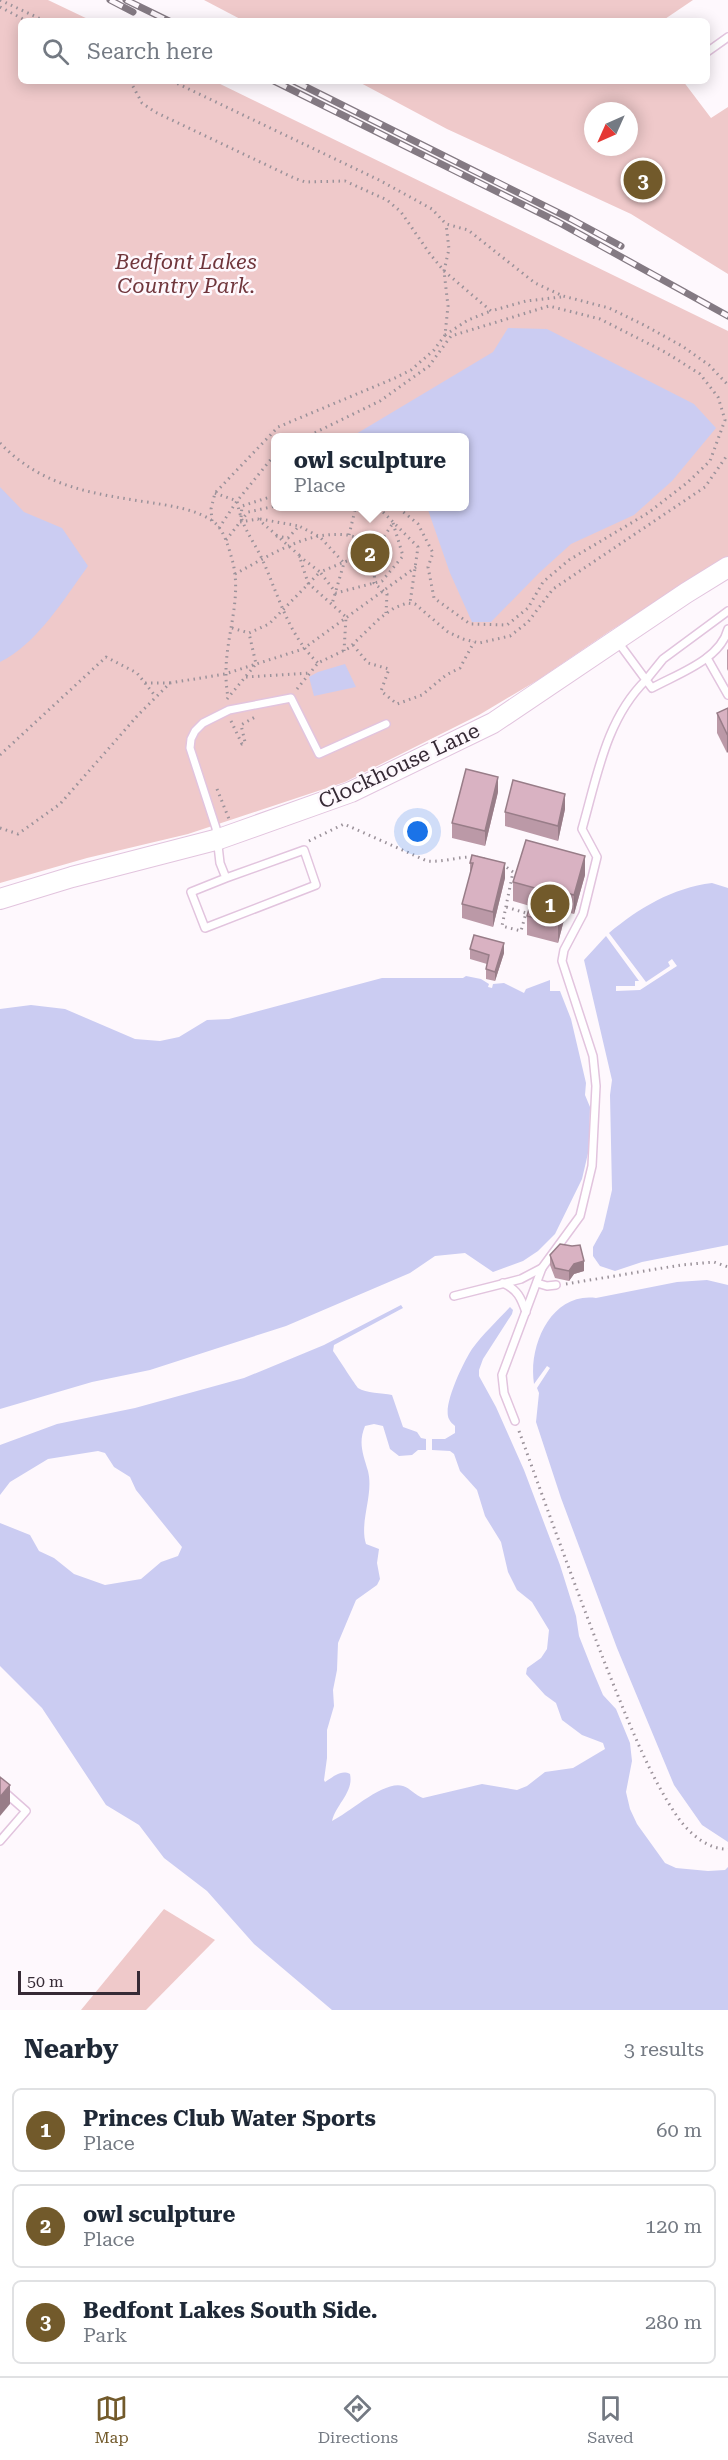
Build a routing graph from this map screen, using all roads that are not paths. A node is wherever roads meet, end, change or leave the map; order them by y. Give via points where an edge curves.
1 (728, 37) edge
2 (710, 50) edge
3 (728, 567) edge
4 (728, 613) edge
5 (728, 628) edge
6 (617, 640) junction
7 (707, 658) junction
8 (646, 680) junction
9 (728, 694) edge
10 (386, 724) dead end
11 (219, 839) junction
12 (226, 878) junction
13 (0, 898) edge
14 (542, 1268) junction
15 (503, 1283) junction
16 (537, 1283) junction
17 (556, 1285) road end
18 (454, 1296) dead end
19 (526, 1312) junction
20 (515, 1421) road end
21 (0, 1788) edge
22 (0, 1841) edge

1 - 2 lane
3 - 6 main road, Clockhouse Lane
4 - 8 lane via 663,659
5 - 7 lane via 726,637
6 - 8 lane
6 - 11 main road, Clockhouse Lane via 494,723 351,792
7 - 8 lane via 652,688
7 - 9 lane
8 - 14 lane via 630,696 609,737 582,829 597,857 583,914 562,961 593,1056 596,1086 592,1166 580,1216
10 - 11 lane via 319,754 291,698 229,710 203,723 195,731 190,748
11 - 12 lane via 220,863
11 - 13 main road, Clockhouse Lane
12 - 12 lane via 191,892 205,928 316,885 304,850
14 - 15 lane
14 - 16 lane
15 - 18 lane
15 - 19 lane via 514,1288
16 - 17 lane
16 - 19 lane
19 - 20 lane via 502,1375
21 - 22 lane via 26,1811

